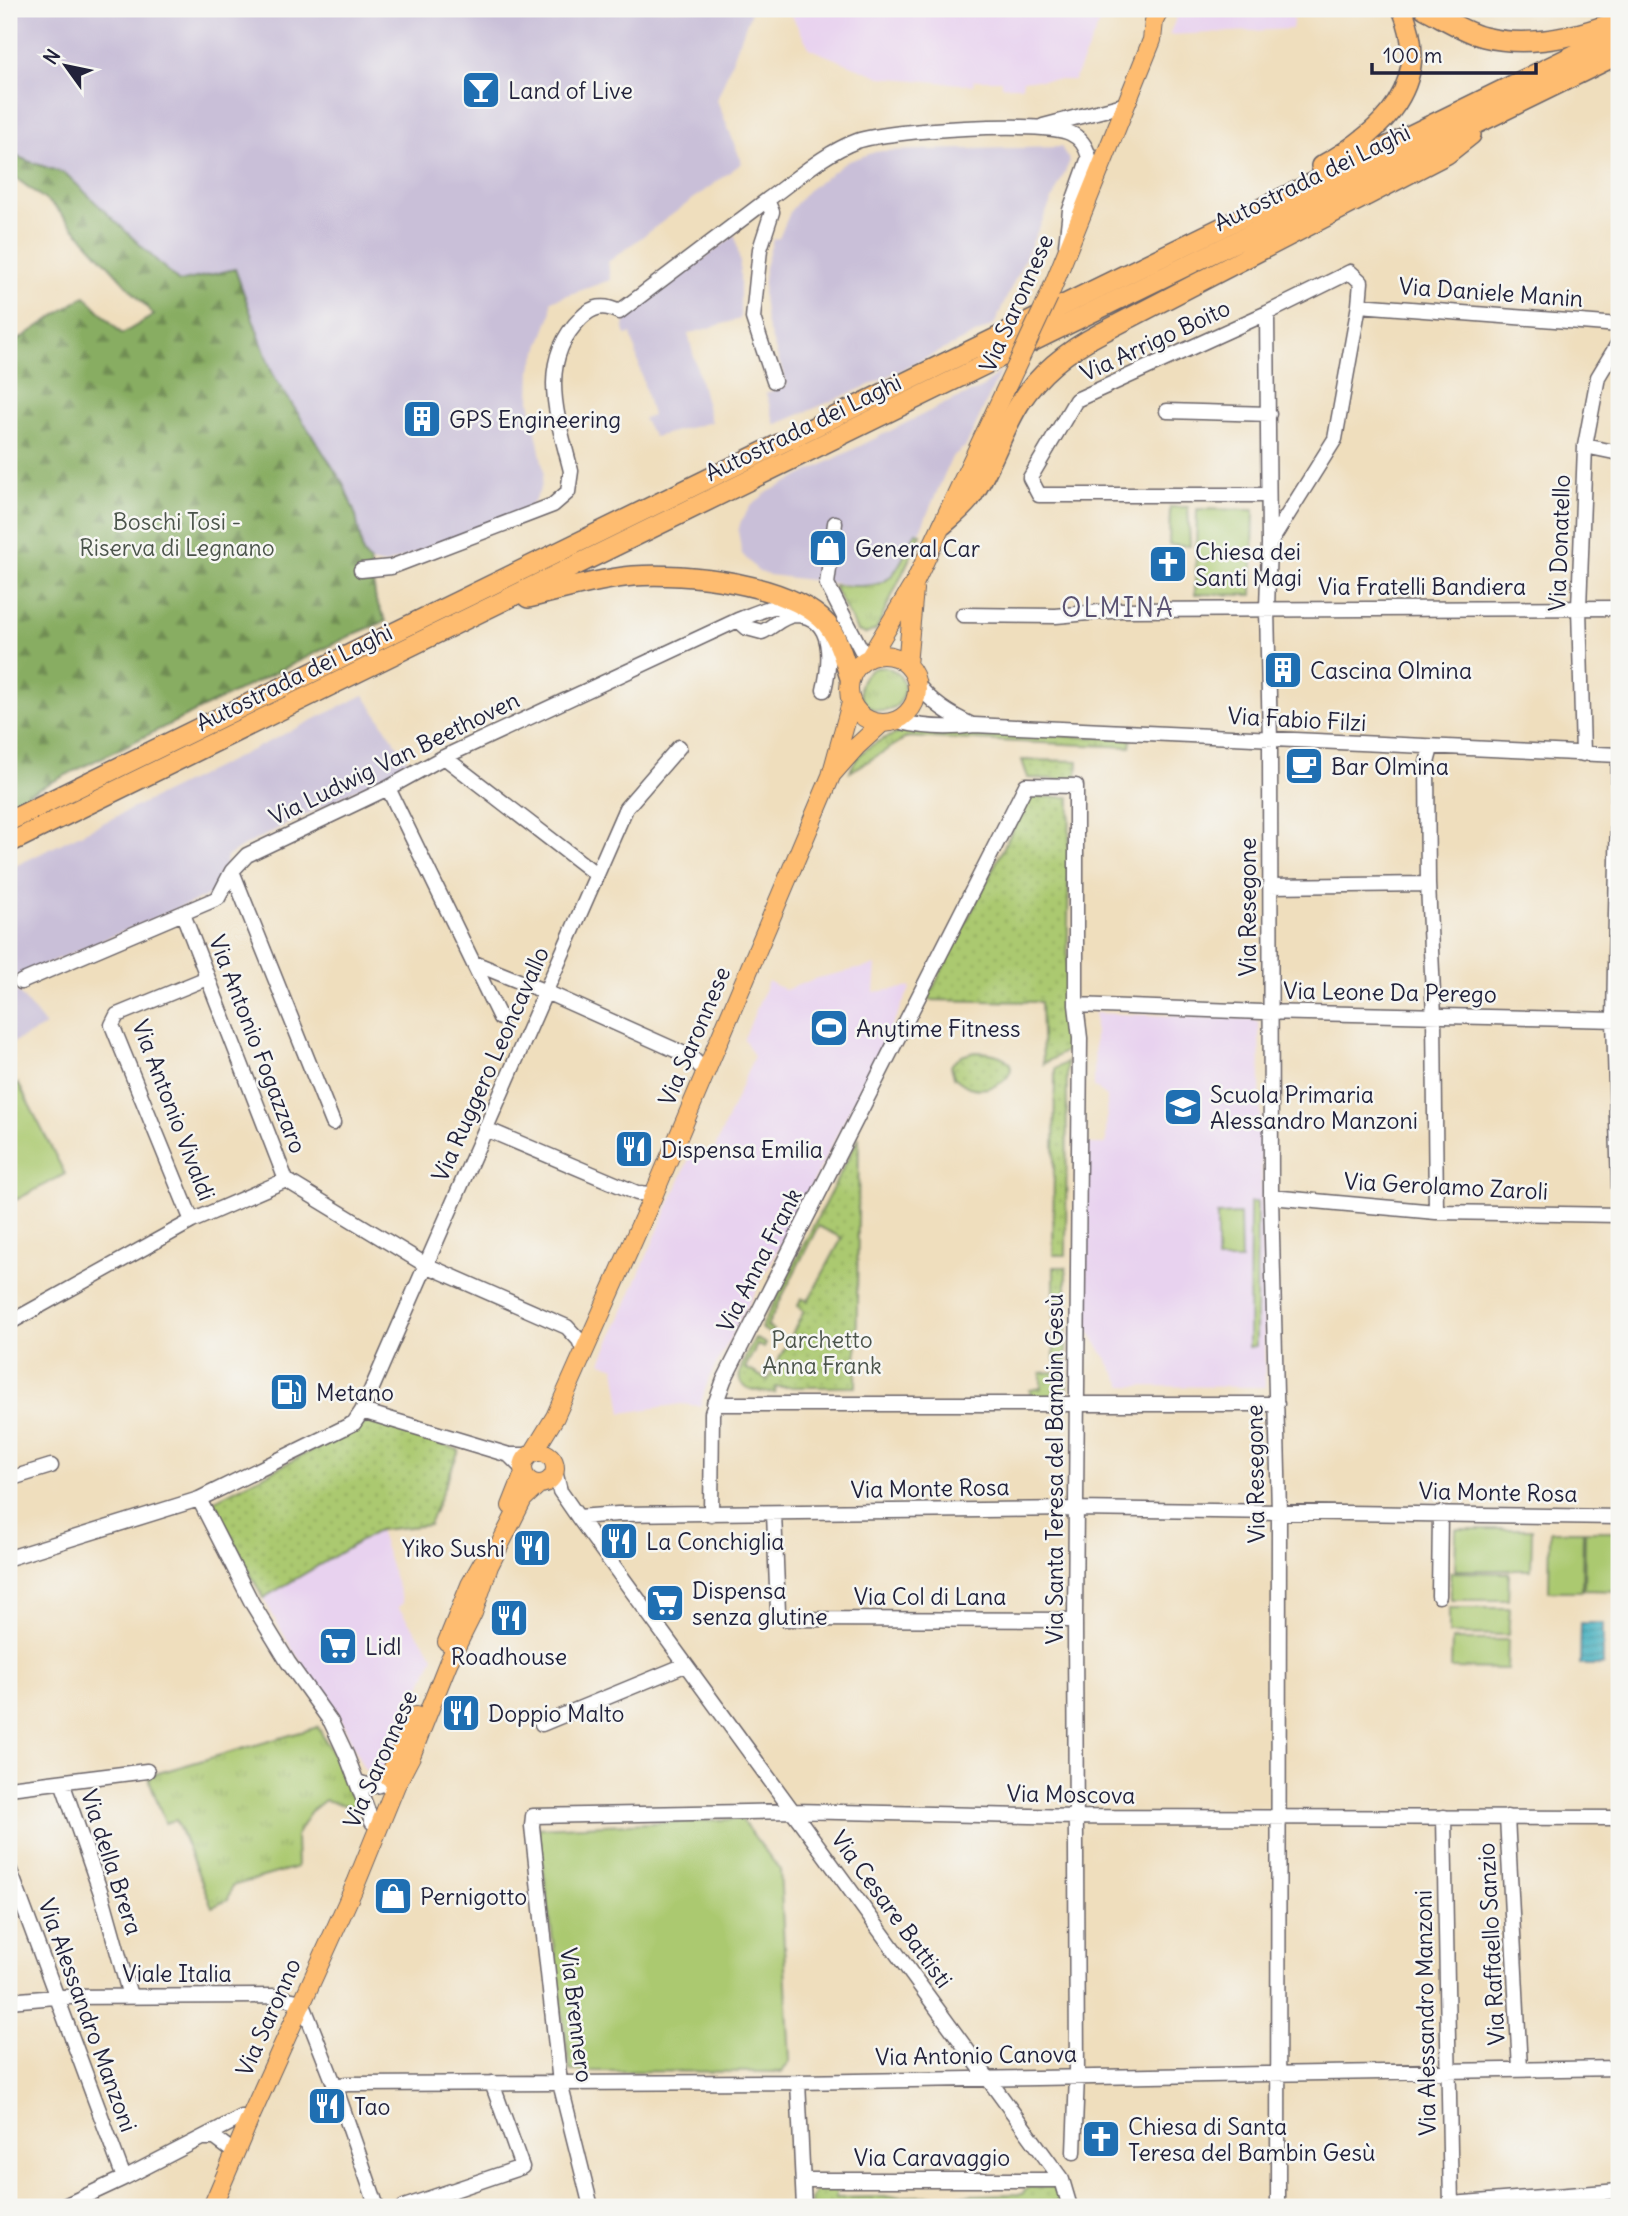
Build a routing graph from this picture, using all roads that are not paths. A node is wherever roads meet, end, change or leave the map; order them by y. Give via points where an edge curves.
1 (1160, 9) edge
2 (1172, 9) edge
3 (1402, 9) edge
4 (1425, 9) edge
5 (1619, 20) edge
6 (1619, 33) edge
7 (1152, 40) junction
8 (1619, 54) edge
9 (1127, 104) junction
10 (1494, 115) junction
11 (1038, 127) junction
12 (767, 200) junction
13 (1064, 257) junction
14 (1144, 265) junction
15 (1359, 305) junction
16 (1267, 313) junction
17 (1619, 325) edge
18 (1619, 342) edge
19 (774, 381) dead end
20 (1167, 411) dead end
21 (1269, 414) junction
22 (1585, 446) junction
23 (1619, 453) edge
24 (1268, 495) junction
25 (835, 523) dead end
26 (943, 525) junction
27 (1269, 544) junction
28 (361, 570) dead end
29 (915, 582) junction
30 (493, 607) junction
31 (807, 608) junction
32 (1578, 608) junction
33 (1619, 608) edge
34 (1267, 609) junction
35 (962, 615) dead end
36 (738, 620) junction
37 (868, 658) junction
38 (907, 665) junction
39 (850, 678) junction
40 (917, 684) junction
41 (824, 690) dead end
42 (851, 703) junction
43 (889, 722) junction
44 (974, 725) junction
45 (1270, 741) junction
46 (679, 747) dead end
47 (1431, 748) junction
48 (1583, 754) junction
49 (1619, 755) edge
50 (444, 757) junction
51 (831, 776) junction
52 (1076, 786) joint
53 (388, 788) junction
54 (9, 821) edge
55 (9, 844) edge
56 (232, 870) junction
57 (597, 875) junction
58 (1427, 884) junction
59 (1270, 886) junction
60 (183, 914) junction
61 (474, 963) junction
62 (207, 978) junction
63 (20, 982) dead end
64 (546, 992) junction
65 (1076, 1005) junction
66 (1270, 1012) junction
67 (1434, 1016) junction
68 (500, 1018) dead end
69 (1616, 1020) edge
70 (705, 1072) junction
71 (332, 1123) dead end
72 (486, 1129) junction
73 (286, 1180) junction
74 (1619, 1188) edge
75 (654, 1194) junction
76 (1271, 1198) junction
77 (1436, 1212) junction
78 (1619, 1215) edge
79 (192, 1221) junction
80 (426, 1265) junction
81 (9, 1323) edge
82 (584, 1352) junction
83 (714, 1404) junction
84 (1077, 1404) junction
85 (1277, 1404) junction
86 (362, 1411) junction
87 (51, 1466) dead end
88 (540, 1471) junction
89 (9, 1479) edge
90 (199, 1499) junction
91 (1077, 1509) junction
92 (1279, 1512) junction
93 (774, 1513) junction
94 (1440, 1513) junction
95 (710, 1514) junction
96 (578, 1517) junction
97 (1619, 1517) edge
98 (9, 1558) edge
99 (1439, 1596) dead end
100 (1075, 1620) junction
101 (685, 1665) junction
102 (542, 1724) dead end
103 (147, 1771) dead end
104 (388, 1780) junction
105 (62, 1782) junction
106 (358, 1782) junction
107 (9, 1788) edge
108 (793, 1811) junction
109 (1076, 1817) junction
110 (1278, 1817) junction
111 (1444, 1817) junction
112 (1507, 1817) junction
113 (1619, 1818) edge
114 (372, 1822) junction
115 (531, 1826) joint
116 (369, 1847) junction
117 (9, 1868) edge
118 (130, 1996) junction
119 (55, 1997) junction
120 (9, 2001) edge
121 (302, 2003) junction
122 (1619, 2068) edge
123 (1520, 2069) junction
124 (1449, 2070) junction
125 (1277, 2072) junction
126 (1077, 2076) junction
127 (986, 2078) junction
128 (798, 2082) junction
129 (492, 2083) junction
130 (561, 2083) junction
131 (335, 2087) junction
132 (250, 2118) junction
133 (202, 2138) junction
134 (1074, 2152) dead end
135 (235, 2153) junction
136 (124, 2178) junction
137 (803, 2180) junction
138 (1062, 2180) junction
139 (1619, 2190) edge
140 (1451, 2206) edge
141 (62, 2207) edge
142 (212, 2207) edge
143 (377, 2207) edge
144 (404, 2207) edge
145 (591, 2207) edge
146 (804, 2207) edge
147 (1070, 2207) edge
148 (1278, 2207) edge

1 - 7 main road, Via Saronnese
2 - 7 main road, Via Saronnese
3 - 14 highway via 1412,48 1410,76 1383,121 1340,155
4 - 5 highway via 1482,37 1535,43
6 - 14 highway, Autostrada dei Laghi
7 - 9 main road, Via Saronnese
8 - 10 highway, Autostrada dei Laghi
9 - 11 street
9 - 13 main road, Via Saronnese
10 - 26 highway via 1447,154 1101,333 1055,362 1020,402 975,491
10 - 30 highway, Autostrada dei Laghi
11 - 12 street via 908,132 858,141
11 - 13 street via 1076,136 1089,157 1070,210
12 - 19 street via 772,212 757,269 753,318
12 - 28 street via 619,312 608,306 589,310 577,322 562,344 554,368 553,392 571,471 564,497 533,514 391,567
13 - 26 main road, Via Saronnese, bridge
14 - 54 highway, Autostrada dei Laghi
15 - 16 street, Via Arrigo Boito via 1361,282 1350,272
15 - 17 street, Via Daniele Manin
15 - 27 street via 1335,439
16 - 21 street, Via Resegone
16 - 24 street, Via Arrigo Boito via 1076,400 1030,478 1039,495
18 - 22 street, Via Donatello via 1598,377
20 - 21 street
21 - 24 street, Via Resegone
22 - 23 street
22 - 32 street, Via Donatello
24 - 27 street, Via Resegone
25 - 37 street via 827,584
26 - 29 main road, Via Saronnese
27 - 34 street, Via Resegone
29 - 37 main road, Via Saronnese
29 - 38 main road, Via Saronnese
30 - 31 highway via 631,576 668,575 772,592
30 - 55 highway, Autostrada dei Laghi
31 - 36 street, Via Ludwig Van Beethoven via 790,604
31 - 39 highway via 836,638
32 - 33 street, Via Fratelli Bandiera
32 - 34 street, Via Fratelli Bandiera
32 - 48 street, Via Donatello
34 - 35 street, Via Fratelli Bandiera
34 - 45 street, Via Resegone
36 - 41 street via 762,632 795,615 818,626 828,642 830,662
36 - 50 street, Via Ludwig Van Beethoven
37 - 38 main road via 885,654
37 - 39 main road, Via Saronnese
38 - 40 main road
39 - 42 main road, Via Saronnese
40 - 43 main road, Via Saronnese via 913,706
40 - 44 street, Via Fabio Filzi via 947,713
42 - 43 main road via 861,716
42 - 51 main road, Via Saronnese
43 - 44 street, Via Fabio Filzi
43 - 51 main road, Via Saronnese via 856,747
44 - 45 street, Via Fabio Filzi
45 - 47 street, Via Fabio Filzi
45 - 59 street, Via Resegone
46 - 57 street, Via Ruggero Leoncavallo via 626,808
47 - 48 street, Via Fabio Filzi
47 - 58 street via 1427,763
48 - 49 street, Via Fabio Filzi
49 - 69 street
50 - 53 street, Via Ludwig Van Beethoven
50 - 57 street
51 - 70 main road, Via Saronnese
52 - 65 street, Via Santa Teresa del Bambin Gesù
52 - 83 street, Via Anna Frank via 1026,785
53 - 56 street, Via Ludwig Van Beethoven via 247,855
53 - 61 street
56 - 60 street, Via Ludwig Van Beethoven via 218,898
56 - 71 street
57 - 64 street, Via Ruggero Leoncavallo
58 - 59 street
58 - 67 street
59 - 66 street, Via Resegone
60 - 62 street, Via Antonio Fogazzaro
60 - 63 street, Via Ludwig Van Beethoven
61 - 64 street
61 - 68 street
62 - 73 street, Via Antonio Fogazzaro
62 - 79 street, Via Antonio Vivaldi via 117,1015 112,1025
64 - 70 street via 691,1057
64 - 72 street, Via Ruggero Leoncavallo
65 - 66 street, Via Leone Da Perego
65 - 84 street, Via Santa Teresa del Bambin Gesù via 1080,1038
66 - 67 street, Via Leone Da Perego
66 - 76 street, Via Resegone
67 - 69 street, Via Leone Da Perego
67 - 77 street
69 - 74 street
70 - 75 main road, Via Saronnese
72 - 75 street via 637,1194
72 - 80 street, Via Ruggero Leoncavallo
73 - 79 street
73 - 80 street, Via Antonio Fogazzaro
75 - 82 main road, Via Saronnese
76 - 77 street, Via Gerolamo Zaroli
76 - 85 street, Via Resegone
77 - 78 street, Via Gerolamo Zaroli
79 - 81 street
80 - 82 street, Via Antonio Fogazzaro via 567,1328
80 - 86 street, Via Ruggero Leoncavallo
82 - 88 main road, Via Saronnese via 549,1430
83 - 84 street
83 - 95 street, Via Anna Frank
84 - 85 street
84 - 91 street, Via Santa Teresa del Bambin Gesù
85 - 92 street, Via Resegone
86 - 88 street via 509,1455
86 - 90 street via 354,1423
87 - 89 street
88 - 96 street, Via Cesare Battisti
88 - 104 main road, Via Saronnese via 511,1507 466,1594
88 - 116 main road, Via Saronnese via 489,1566
90 - 98 street
90 - 106 street via 252,1603 331,1722
91 - 92 street, Via Monte Rosa
91 - 93 street, Via Monte Rosa
91 - 100 street, Via Santa Teresa del Bambin Gesù
92 - 94 street, Via Monte Rosa
92 - 110 street, Via Resegone
93 - 95 street, Via Monte Rosa
93 - 100 street, Via Col di Lana via 778,1612 785,1619
94 - 97 street, Via Monte Rosa
94 - 99 street
95 - 96 street, Via Monte Rosa
96 - 101 street, Via Cesare Battisti
100 - 109 street, Via Santa Teresa del Bambin Gesù
101 - 102 street
101 - 108 street, Via Cesare Battisti
103 - 105 street
104 - 106 street via 378,1786
104 - 114 main road, Via Saronnese
105 - 107 street
105 - 118 street, Via della Brera via 102,1896
106 - 114 street
108 - 109 street, Via Moscova
108 - 115 street, Via Moscova via 533,1816
108 - 127 street, Via Cesare Battisti
109 - 110 street, Via Moscova
109 - 126 street, Via Santa Teresa del Bambin Gesù
110 - 111 street, Via Moscova
110 - 125 street, Via Resegone
111 - 112 street, Via Moscova
111 - 124 street, Via Alessandro Manzoni
112 - 113 street, Via Moscova
112 - 123 street, Via Raffaello Sanzio
114 - 116 main road, Via Saronnese
115 - 130 street, Via Brennero
116 - 121 main road, Via Saronno
117 - 119 street, Via Alessandro Manzoni
118 - 119 street, Viale Italia
118 - 121 street, Viale Italia via 274,1996
119 - 120 street, Viale Italia
119 - 136 street, Via Alessandro Manzoni
121 - 131 street
121 - 132 main road, Via Saronno
122 - 123 street, Via Antonio Canova
123 - 124 street, Via Antonio Canova
124 - 125 street, Via Antonio Canova
124 - 140 street, Via Alessandro Manzoni
125 - 126 street, Via Antonio Canova
125 - 148 street, Via Resegone
126 - 127 street, Via Antonio Canova
126 - 134 street, Via Santa Teresa del Bambin Gesù
127 - 128 street, Via Antonio Canova
127 - 138 street, Via Cesare Battisti
128 - 130 street, Via Antonio Canova
128 - 137 street
129 - 130 street, Via Antonio Canova
129 - 131 street, Via Antonio Canova
129 - 144 street via 522,2167
130 - 145 street, Via Brennero
131 - 143 street
132 - 133 street
132 - 135 main road, Via Saronno
133 - 135 street via 215,2138
133 - 136 street
135 - 142 main road, Via Saronno
136 - 141 street
137 - 138 street, Via Caravaggio
137 - 146 street
138 - 147 street
139 - 140 street

